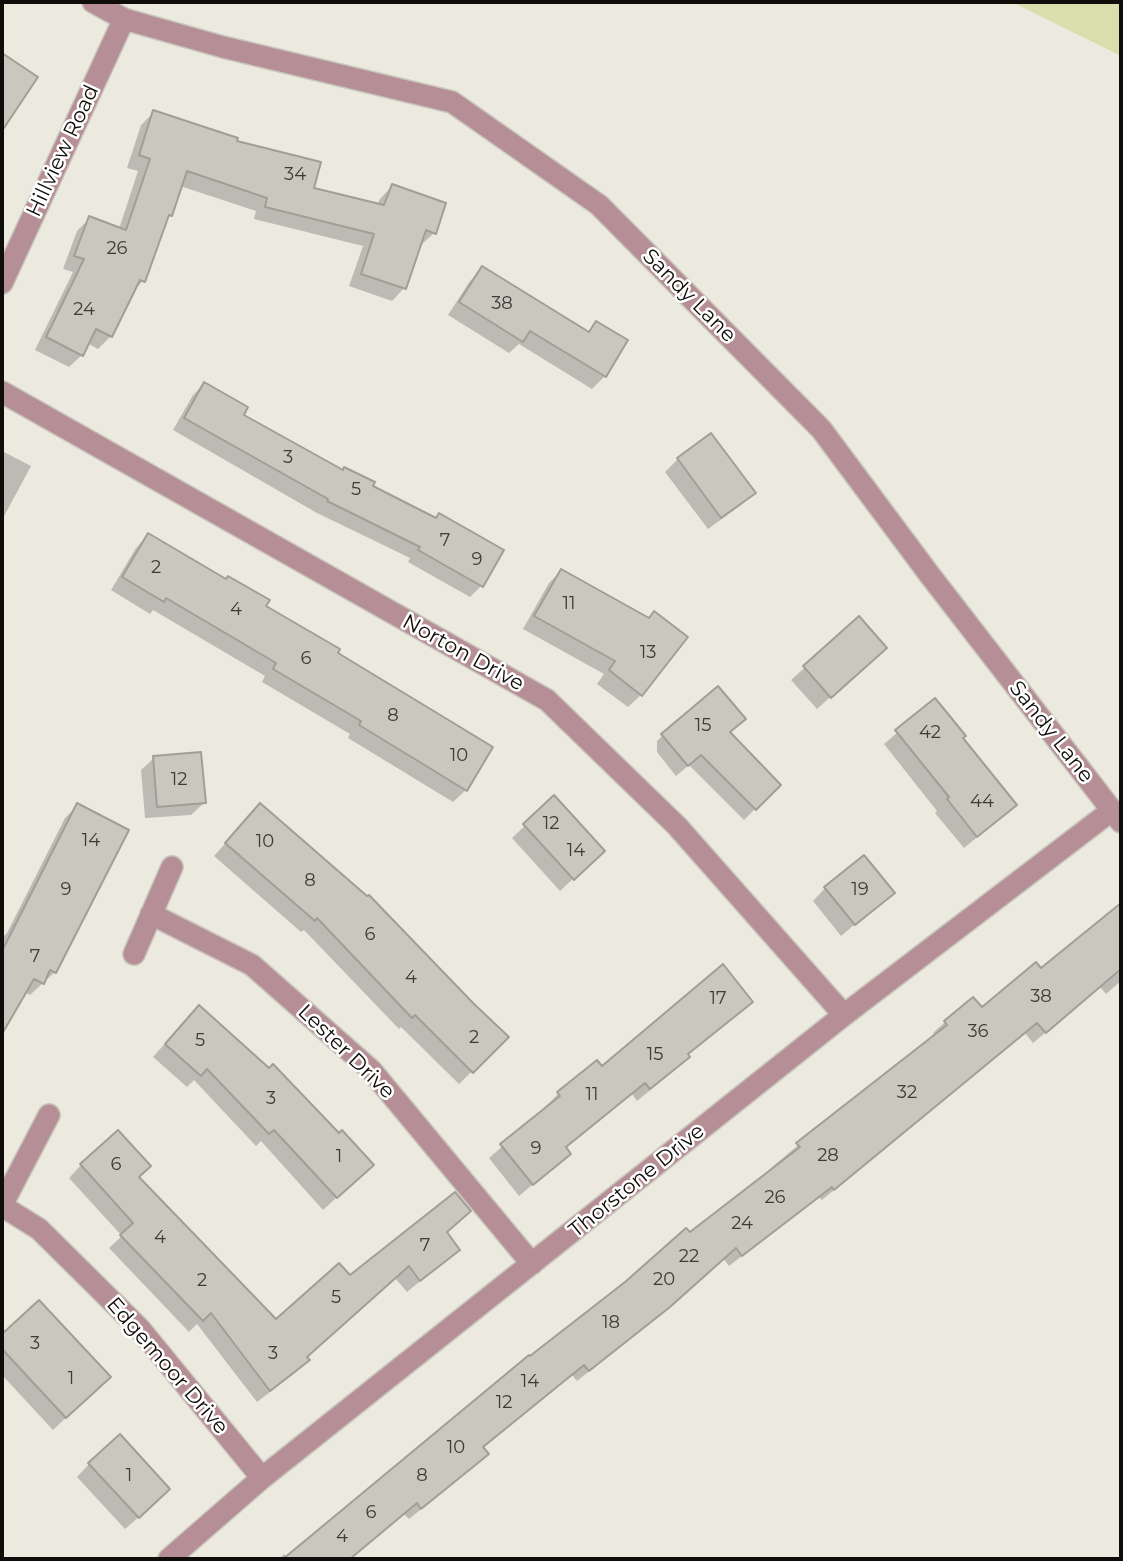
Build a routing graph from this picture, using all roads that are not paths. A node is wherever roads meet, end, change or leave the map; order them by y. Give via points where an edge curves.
1 (93, 2) edge
2 (124, 19) junction
3 (2, 283) edge
4 (2, 392) edge
5 (1116, 816) edge
6 (172, 867) dead end
7 (151, 914) junction
8 (134, 954) dead end
9 (844, 1015) junction
10 (50, 1115) dead end
11 (2, 1206) edge
12 (532, 1264) junction
13 (262, 1478) junction
14 (169, 1559) edge

1 - 2 street, Sandy Lane
2 - 3 street, Hillview Road
2 - 5 street, Sandy Lane via 452,102 598,205 821,429
4 - 9 street, Norton Drive via 547,700 677,826
5 - 9 street, Thorstone Drive
6 - 7 street
7 - 8 street
7 - 12 street, Lester Drive via 252,965 371,1070
9 - 12 street, Thorstone Drive
10 - 11 street, Edgemoor Drive
11 - 13 street, Edgemoor Drive via 39,1229 140,1329
12 - 13 street, Thorstone Drive
13 - 14 street, Thorstone Drive

